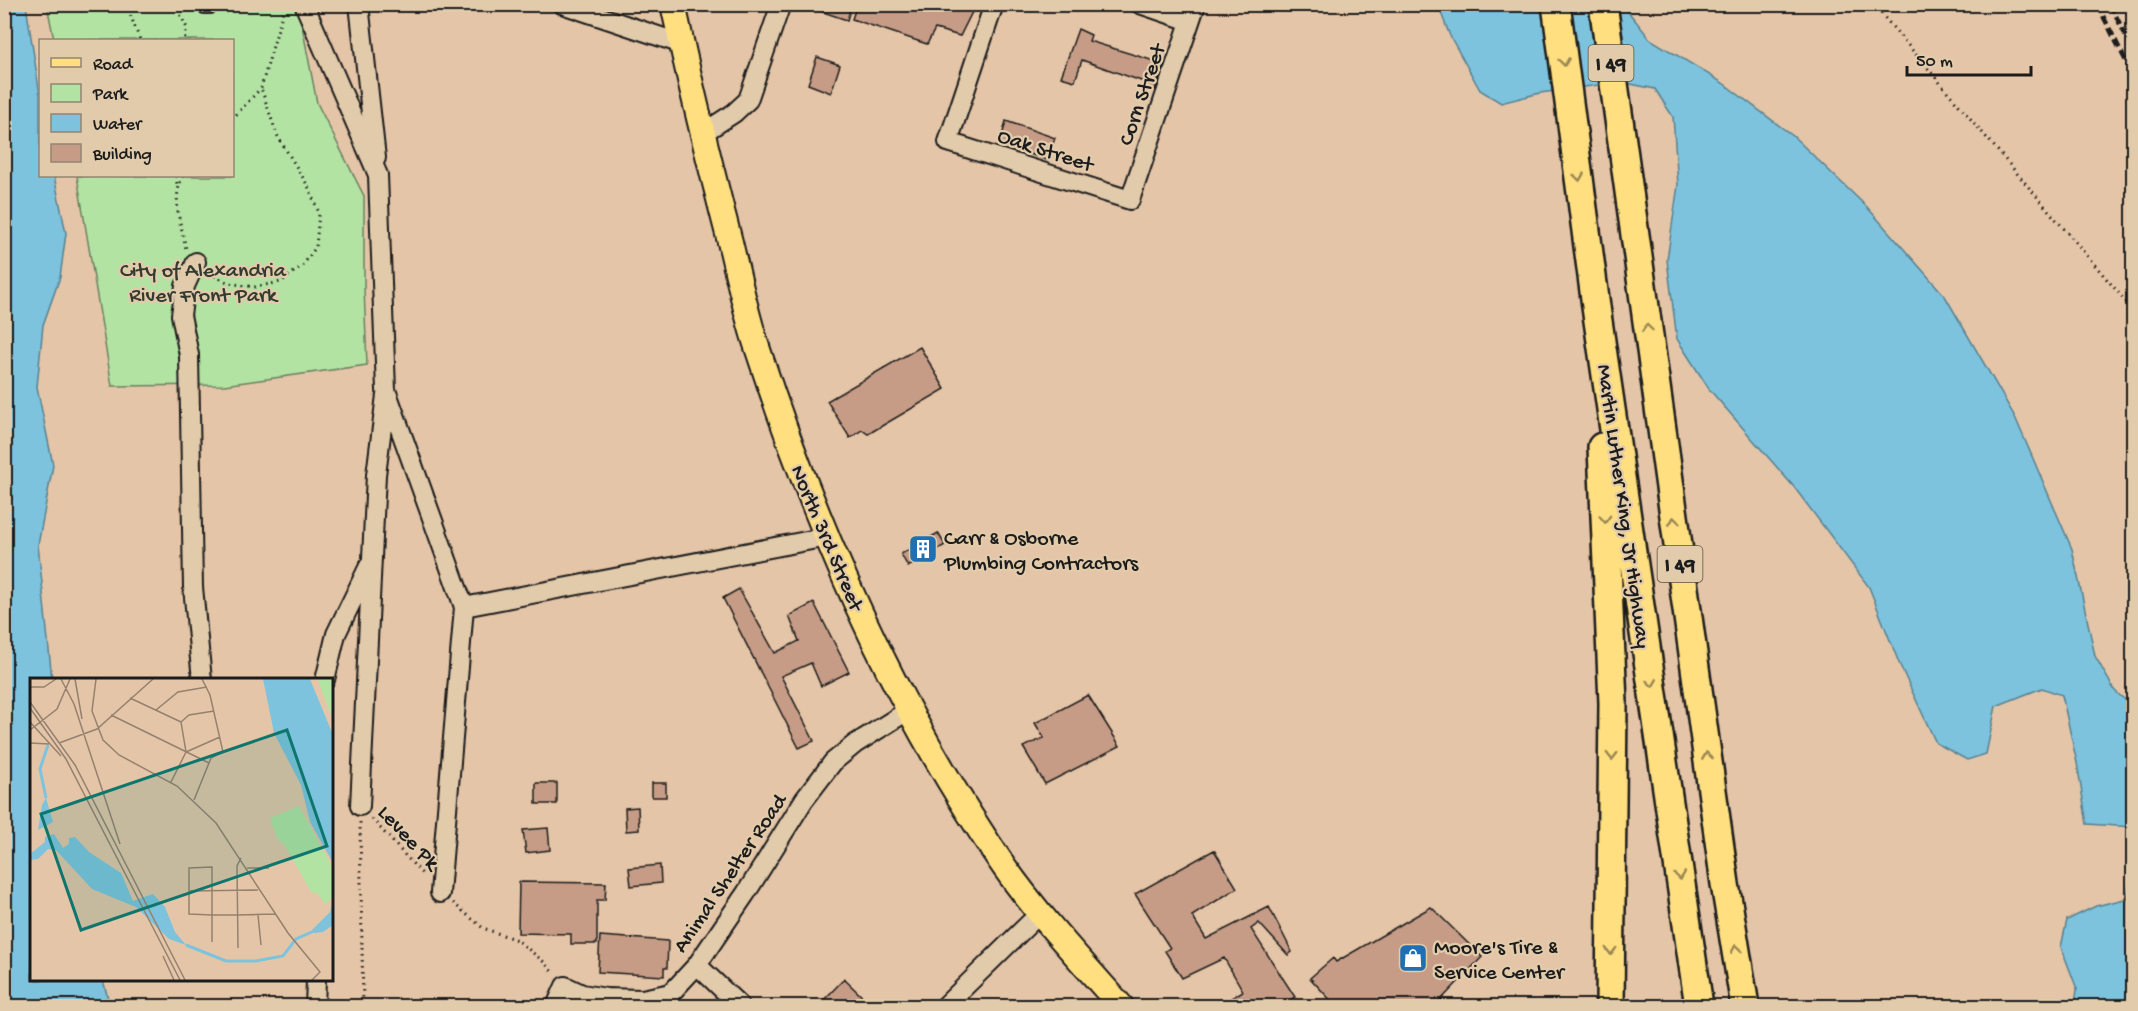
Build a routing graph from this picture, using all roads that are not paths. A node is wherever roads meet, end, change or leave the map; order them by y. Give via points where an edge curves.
1 (205, 4) edge
2 (210, 4) edge
3 (304, 4) edge
4 (359, 4) edge
5 (562, 4) edge
6 (673, 4) edge
7 (782, 4) edge
8 (994, 4) edge
9 (1140, 4) edge
10 (1556, 4) edge
11 (1602, 4) edge
12 (1193, 13) edge
13 (682, 45) junction
14 (703, 133) junction
15 (378, 175) junction
16 (1130, 200) joint
17 (196, 262) road end
18 (1598, 314) junction
19 (386, 390) junction
20 (827, 537) junction
21 (372, 559) junction
22 (464, 606) junction
23 (202, 678) edge
24 (325, 678) edge
25 (909, 710) junction
26 (360, 806) road end
27 (440, 893) road end
28 (1039, 914) junction
29 (697, 965) junction
30 (316, 981) edge
31 (315, 1006) edge
32 (556, 1006) edge
33 (740, 1006) edge
34 (945, 1006) edge
35 (1120, 1006) edge
36 (1610, 1006) edge
37 (1698, 1006) edge
38 (1745, 1006) edge

1 - 2 street
3 - 15 street
4 - 15 street
5 - 13 street
6 - 13 main road, North 3rd Street
7 - 14 street via 748,100
8 - 16 street, Oak Street via 948,142
9 - 12 street
10 -> 18 highway, Martin Luther King, Jr Highway / I 49
38 -> 11 highway, Martin Luther King, Jr Highway / I 49
12 - 16 street, Corn Street
13 - 14 main road, North 3rd Street
14 - 20 main road, North 3rd Street via 756,344 800,474
15 - 19 street
17 - 23 street via 185,286 181,315 189,355 193,587
18 -> 36 highway via 1613,703
18 -> 37 highway, Martin Luther King, Jr Highway / I 49
19 - 21 street
19 - 22 street
20 - 22 street
20 - 25 main road, North 3rd Street
21 - 24 street via 336,634
21 - 26 street
22 - 27 street
25 - 28 main road, North 3rd Street via 957,795
25 - 29 street, Animal Shelter Road via 833,762
28 - 34 street
28 - 35 main road, North 3rd Street
29 - 32 street, Animal Shelter Road via 671,993 642,999 606,998 565,986
29 - 33 street
30 - 31 street

